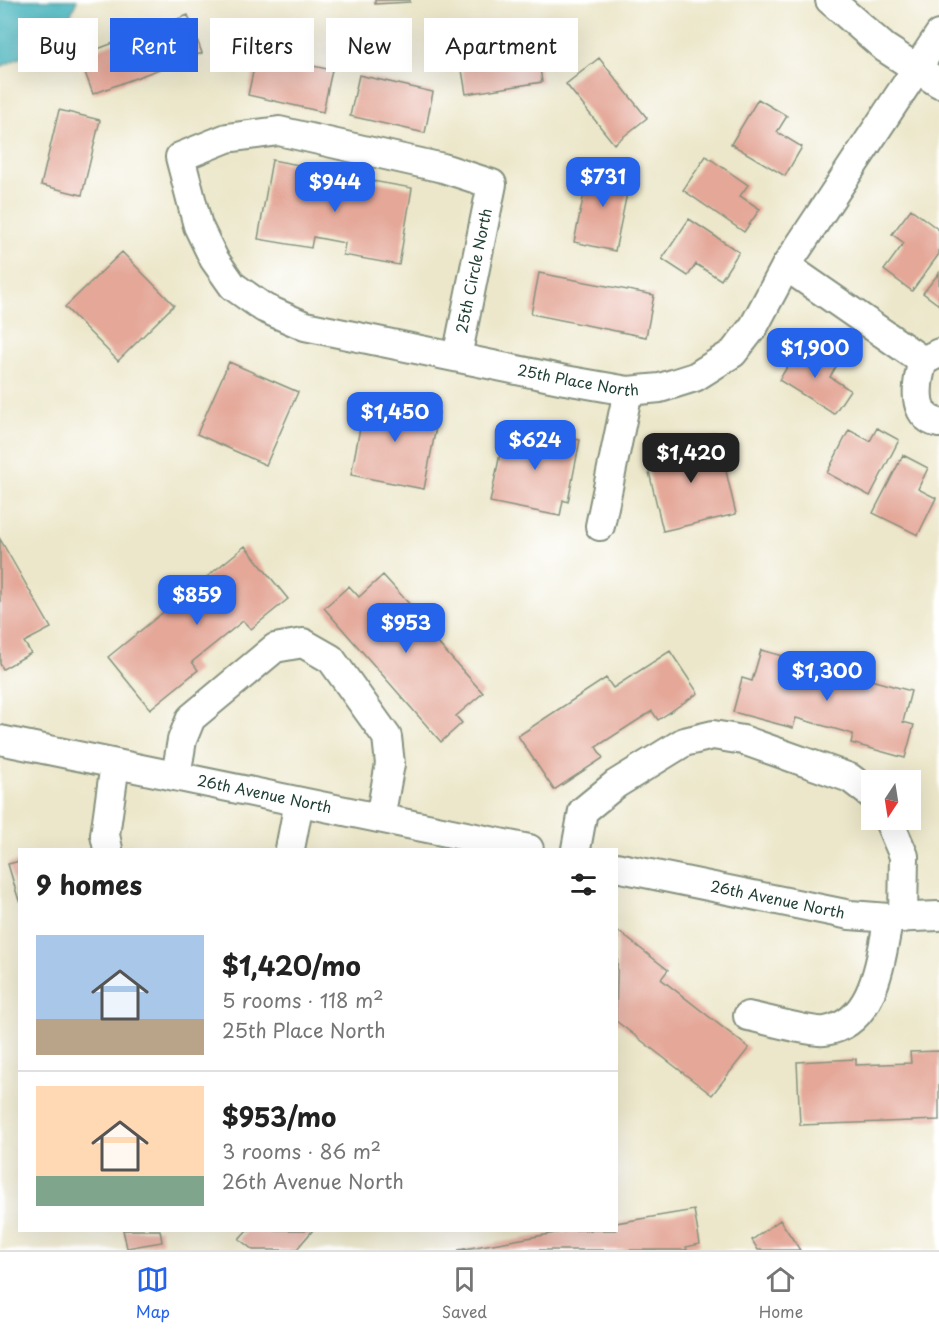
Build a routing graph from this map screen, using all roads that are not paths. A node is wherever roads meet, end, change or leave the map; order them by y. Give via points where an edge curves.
1 (830, 0) edge
2 (939, 35) edge
3 (928, 76) edge
4 (180, 157) joint
5 (786, 266) junction
6 (457, 357) junction
7 (931, 357) edge
8 (628, 391) junction
9 (939, 423) edge
10 (600, 526) dead end
11 (0, 740) edge
12 (114, 764) junction
13 (176, 776) junction
14 (861, 786) edge
15 (298, 802) junction
16 (380, 818) junction
17 (893, 830) edge
18 (473, 843) edge
19 (108, 848) edge
20 (290, 848) edge
21 (520, 848) edge
22 (576, 848) edge
23 (618, 867) edge
24 (939, 916) edge
25 (896, 918) junction
26 (748, 1016) dead end

1 - 3 street via 885,48
2 - 3 street, 25th Place North
3 - 5 street, 25th Place North
4 - 6 street, 25th Place North via 198,226 233,286 264,308 305,326
4 - 6 street, 25th Circle North via 227,138 279,131 443,168 492,184
5 - 7 street
5 - 8 street, 25th Place North via 754,326 733,353 695,377 660,388
6 - 8 street, 25th Place North
7 - 9 street via 916,388 924,412
8 - 10 street
11 - 12 street, 26th Avenue North
12 - 13 street, 26th Avenue North
12 - 19 street via 105,835
13 - 15 street, 26th Avenue North
13 - 16 street via 182,740 191,718 274,648 303,643 330,659 387,737 390,764
14 - 22 street via 850,778 743,740 713,735 684,742 591,804 583,811
15 - 16 street, 26th Avenue North
15 - 20 street
16 - 18 street, 26th Avenue North
17 - 25 street via 904,856
18 - 21 street, 26th Avenue North
23 - 25 street, 26th Avenue North via 850,915
24 - 25 street, 26th Avenue North
25 - 26 street via 873,990 853,1020 824,1032

